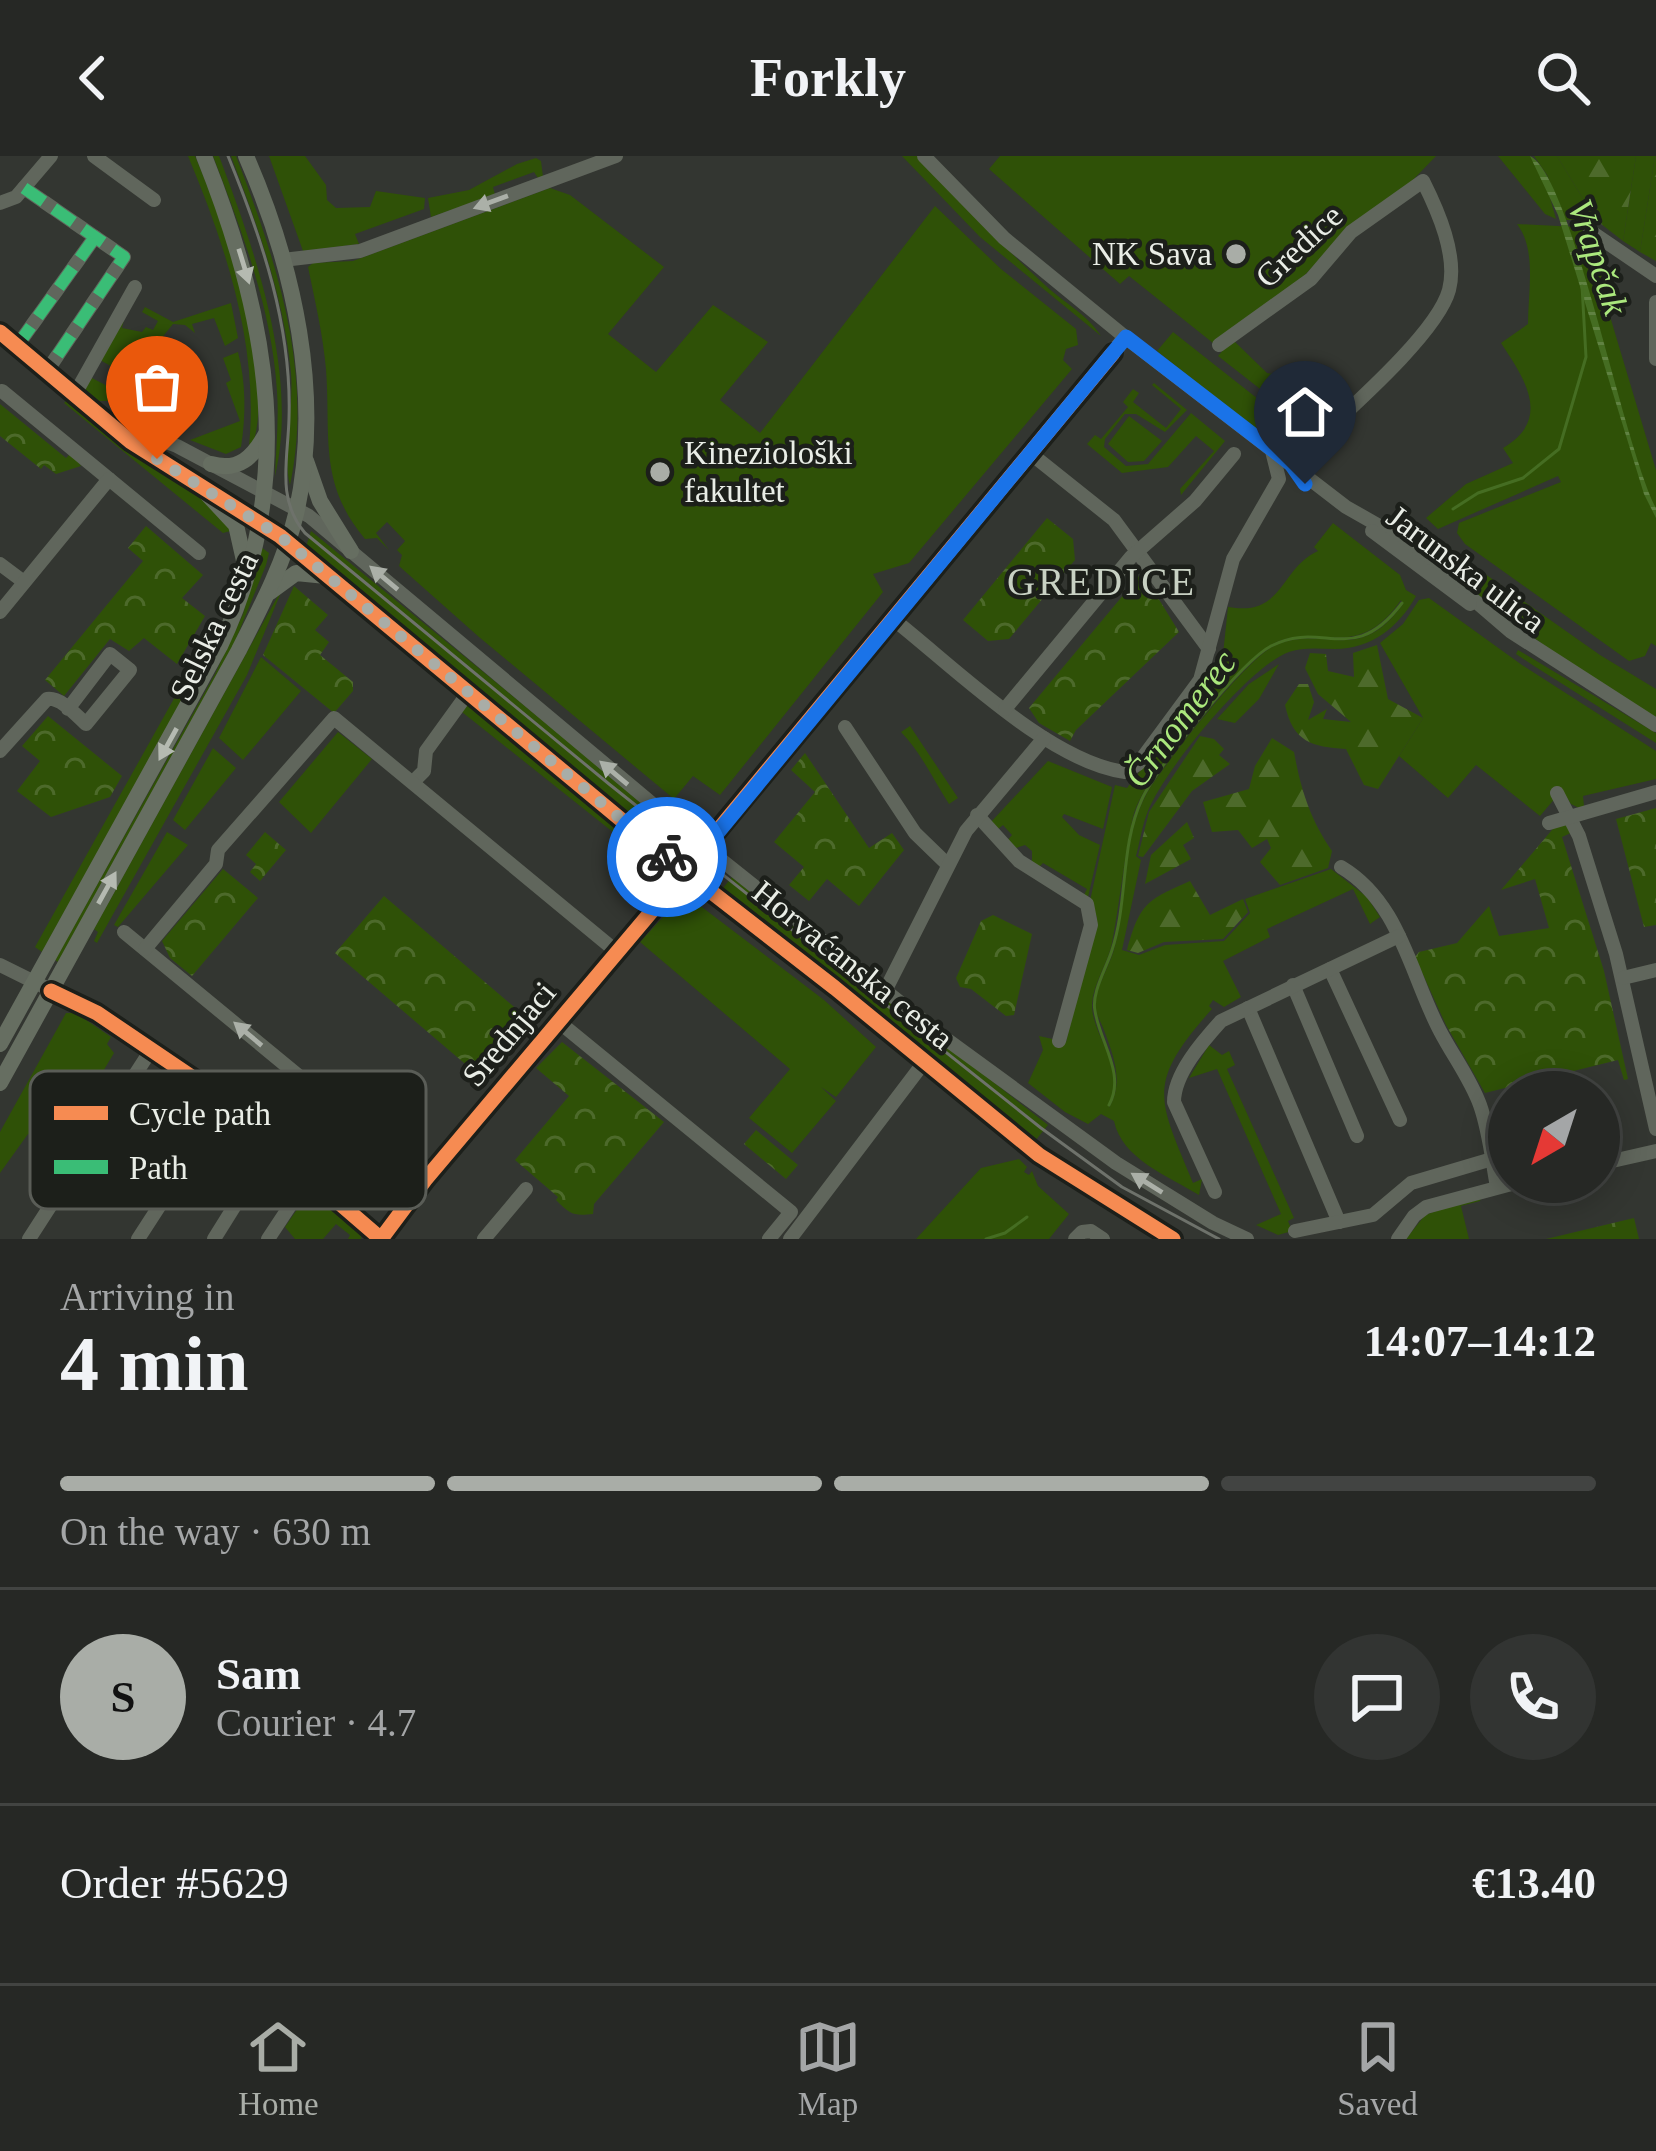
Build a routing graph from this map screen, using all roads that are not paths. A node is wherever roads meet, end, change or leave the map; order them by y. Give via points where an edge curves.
1 (51, 156) edge
2 (94, 156) edge
3 (204, 156) edge
4 (246, 156) edge
5 (616, 156) edge
6 (924, 156) edge
7 (24, 188) junction
8 (154, 200) dead end
9 (0, 203) edge
10 (1590, 231) dead end
11 (95, 237) junction
12 (283, 260) junction
13 (1656, 276) edge
14 (135, 287) dead end
15 (1656, 302) edge
16 (0, 332) edge
17 (1126, 337) junction
18 (1219, 345) dead end
19 (17, 346) junction
20 (1656, 359) edge
21 (47, 370) junction
22 (2, 391) edge
23 (75, 394) junction
24 (106, 420) junction
25 (268, 428) junction
26 (303, 446) junction
27 (1271, 449) junction
28 (1030, 453) junction
29 (1234, 454) dead end
30 (211, 464) junction
31 (1291, 464) junction
32 (109, 479) junction
33 (1280, 479) junction
34 (196, 482) junction
35 (1305, 484) junction
36 (263, 491) junction
37 (297, 508) junction
38 (260, 521) junction
39 (287, 542) junction
40 (351, 550) junction
41 (1139, 550) junction
42 (199, 553) dead end
43 (0, 563) edge
44 (326, 575) junction
45 (246, 581) junction
46 (24, 583) junction
47 (265, 598) junction
48 (0, 612) edge
49 (892, 619) junction
50 (1209, 649) junction
51 (1560, 665) junction
52 (469, 693) junction
53 (68, 709) junction
54 (1006, 710) junction
55 (1656, 725) edge
56 (845, 727) dead end
57 (1044, 738) junction
58 (0, 751) edge
59 (413, 782) junction
60 (1656, 792) edge
61 (1557, 793) dead end
62 (977, 814) junction
63 (1571, 815) junction
64 (1549, 823) dead end
65 (705, 847) junction
66 (947, 864) junction
67 (1341, 867) dead end
68 (686, 871) junction
69 (124, 932) dead end
70 (1399, 936) junction
71 (145, 949) junction
72 (617, 952) junction
73 (0, 964) edge
74 (1330, 969) junction
75 (1656, 970) edge
76 (1623, 978) junction
77 (33, 983) junction
78 (1293, 985) junction
79 (51, 991) junction
80 (885, 991) junction
81 (1248, 1008) junction
82 (559, 1022) junction
83 (1059, 1042) dead end
84 (0, 1044) edge
85 (152, 1050) junction
86 (925, 1061) junction
87 (138, 1071) edge
88 (181, 1071) edge
89 (293, 1071) edge
90 (0, 1083) edge
91 (1400, 1120) dead end
92 (1656, 1129) edge
93 (1357, 1136) dead end
94 (1488, 1141) edge
95 (1656, 1151) edge
96 (1620, 1159) edge
97 (1488, 1160) edge
98 (426, 1179) edge
99 (526, 1189) dead end
100 (1488, 1190) edge
101 (1215, 1192) dead end
102 (49, 1209) edge
103 (157, 1209) edge
104 (233, 1209) edge
105 (288, 1209) edge
106 (346, 1209) edge
107 (403, 1209) edge
108 (1340, 1222) junction
109 (1295, 1231) dead end
110 (29, 1239) edge
111 (138, 1239) edge
112 (214, 1239) edge
113 (268, 1239) edge
114 (381, 1239) edge
115 (484, 1239) edge
116 (769, 1239) edge
117 (790, 1239) edge
118 (1076, 1239) edge
119 (1103, 1239) edge
120 (1173, 1239) edge
121 (1247, 1239) edge
122 (1398, 1239) edge

1 - 7 street
2 - 8 street
3 -> 25 main road, Selska cesta via 250,288
4 - 12 main road, Selska cesta
5 -> 12 street via 360,251
6 - 17 street, Jarunska ulica via 1004,238
7 - 9 street
7 - 11 street
10 - 13 street
11 - 19 street
11 - 21 street via 124,257
12 - 26 main road, Selska cesta via 304,365
14 - 23 street
15 - 20 street
16 - 19 street, Horvaćanska cesta
17 - 27 street, Jarunska ulica
17 - 28 street, Srednjaci
18 - 31 street, Gredice via 1311,279 1351,232 1423,181 1448,249 1448,293 1404,354
19 - 21 street, Horvaćanska cesta
21 - 23 street, Horvaćanska cesta
22 - 32 street
23 - 24 street, Horvaćanska cesta
24 - 30 street, Horvaćanska cesta
24 - 34 street, Horvaćanska cesta
25 - 30 main road via 242,464
25 - 36 main road, Selska cesta
26 - 37 main road, Selska cesta
26 - 40 main road via 320,501
27 - 31 street, Jarunska ulica
27 - 33 street
28 - 41 street via 1105,511
28 - 49 street, Srednjaci
29 - 41 street
30 - 36 street, Horvaćanska cesta
31 - 35 street, Jarunska ulica
31 - 51 street, Jarunska ulica
32 - 42 street
32 - 46 street
33 - 35 street
33 - 50 street via 1233,559
34 - 38 street, Horvaćanska cesta
34 - 45 main road via 236,525
35 - 51 street, Jarunska ulica via 1519,646
36 - 37 street, Horvaćanska cesta
36 - 38 main road, Selska cesta
37 - 39 main road, Selska cesta
37 - 40 street, Horvaćanska cesta
38 - 39 street, Horvaćanska cesta
38 - 45 main road, Selska cesta
39 - 44 street, Horvaćanska cesta
39 - 47 main road, Selska cesta
65 -> 40 street, Horvaćanska cesta
41 - 50 street
41 - 54 street
43 - 46 street
44 - 47 main road via 296,573
44 - 52 street, Horvaćanska cesta
45 -> 77 main road, Selska cesta via 199,687
46 - 48 street
79 -> 47 main road, Selska cesta
49 - 54 street
49 - 65 street, Srednjaci
50 - 57 street via 1194,691 1125,772
51 - 55 street, Jarunska ulica
52 - 59 street
52 - 68 street, Horvaćanska cesta
53 - 53 street via 110,654 130,670 86,724
53 - 58 street via 52,697 43,701
54 - 57 street
56 - 66 street via 915,833
57 - 62 street
59 - 71 street via 328,720
59 - 72 street
60 - 63 street
61 - 63 street
62 - 66 street
62 - 83 street via 1019,861 1091,914
63 - 64 street
63 - 76 street
65 - 68 street, Srednjaci
65 - 80 street, Horvaćanska cesta
66 - 80 street
67 - 70 street via 1377,896
68 - 72 street, Srednjaci
68 - 86 street, Horvaćanska cesta
69 - 71 street
70 - 74 street
70 - 94 street via 1480,1105
89 -> 71 street
72 - 82 street, Srednjaci
73 - 77 street
74 - 78 street
74 - 91 street
75 - 76 street
76 - 92 street
77 - 79 street
77 - 84 main road, Selska cesta
78 - 81 street
78 - 93 street
79 - 85 street
79 - 90 main road, Selska cesta
121 -> 80 street, Horvaćanska cesta via 1079,1138
81 - 101 street via 1206,1037 1174,1089
81 - 108 street
82 - 98 street, Srednjaci
82 - 116 street via 791,1212
85 - 87 street
85 - 88 street
86 - 117 street
86 - 120 street, Horvaćanska cesta via 1039,1155
95 - 96 street
97 - 108 street via 1411,1183 1373,1215
99 - 115 street
100 - 122 street via 1426,1208
102 - 110 street
103 - 111 street
104 - 112 street
105 - 113 street
106 - 114 street
107 - 114 street, Srednjaci
108 - 109 street
118 - 119 street via 1091,1231

